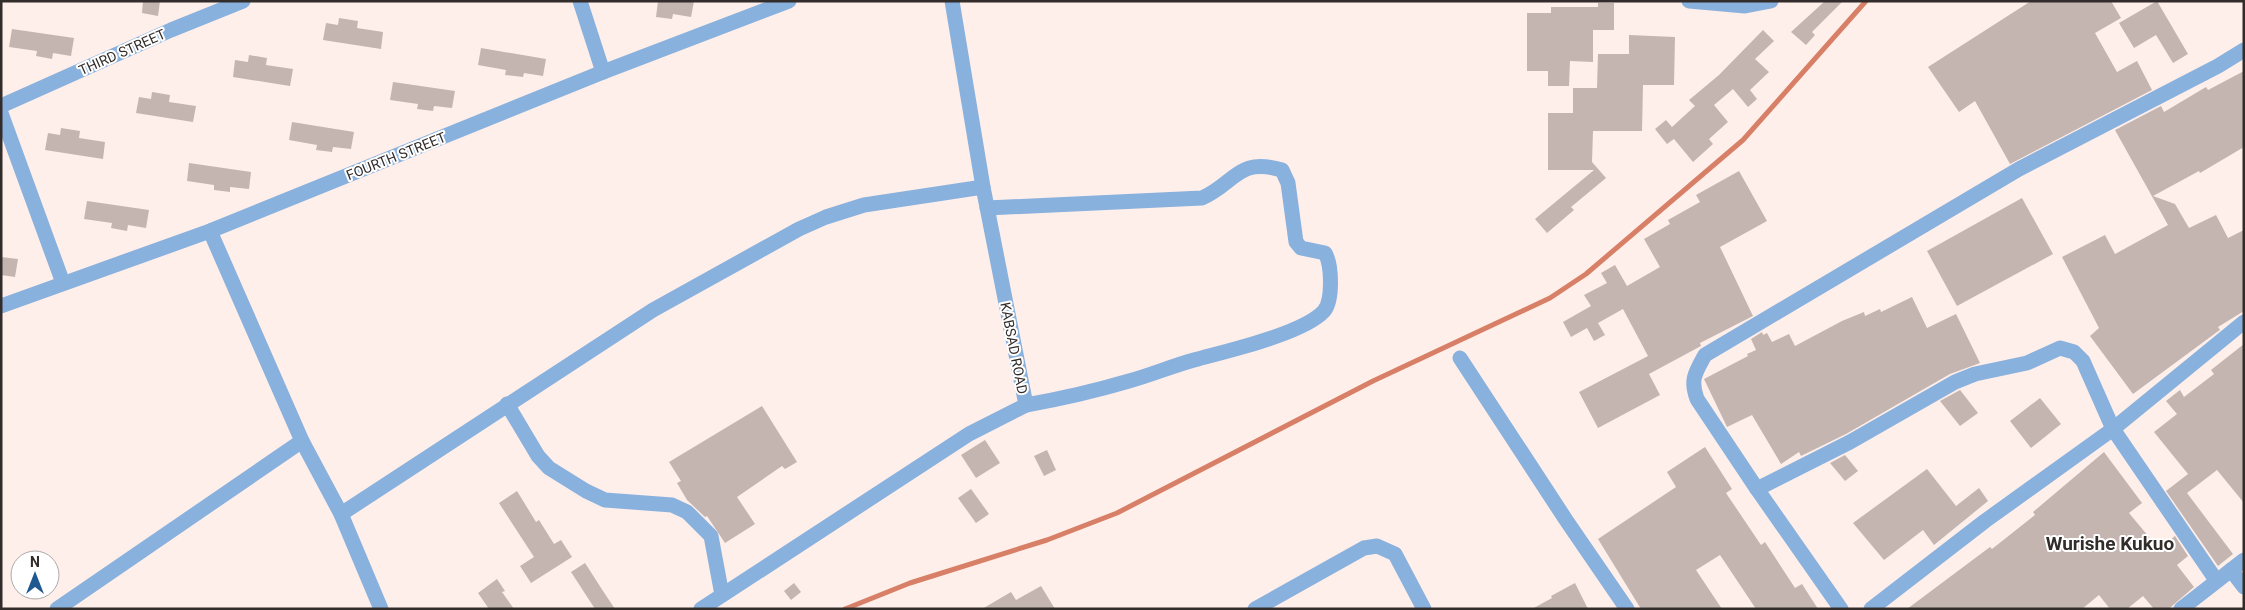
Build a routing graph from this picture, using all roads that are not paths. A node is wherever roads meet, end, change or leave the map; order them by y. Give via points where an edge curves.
1 (243, 1) edge
2 (580, 1) edge
3 (789, 1) edge
4 (952, 1) edge
5 (1689, 1) edge
6 (1771, 1) edge
7 (2244, 50) edge
8 (603, 72) junction
9 (1, 106) edge
10 (1, 113) edge
11 (983, 187) junction
12 (987, 208) junction
13 (210, 231) junction
14 (64, 283) junction
15 (1, 306) edge
16 (2244, 322) edge
17 (1460, 358) dead end
18 (508, 404) junction
19 (1026, 405) junction
20 (2113, 429) junction
21 (302, 441) junction
22 (1757, 489) junction
23 (341, 514) junction
24 (2244, 560) edge
25 (2232, 570) junction
26 (2216, 580) junction
27 (2244, 587) edge
28 (722, 595) junction
29 (57, 609) edge
30 (381, 609) edge
31 (702, 609) edge
32 (1255, 609) edge
33 (1424, 609) edge
34 (1627, 609) edge
35 (1841, 609) edge
36 (1871, 609) edge
37 (2182, 609) edge

1 - 9 street, THIRD STREET
2 - 8 street
3 - 8 street, FOURTH STREET
4 - 11 street, KABSAD ROAD
5 - 6 street via 1746,6
7 - 22 street via 2019,169 1704,355 1692,386 1697,399
8 - 13 street, FOURTH STREET
10 - 14 street
11 - 12 street, KABSAD ROAD
11 - 18 street via 864,204 799,229 653,310
12 - 19 street, KABSAD ROAD
12 - 19 street via 1202,198 1235,174 1251,167 1267,166 1282,170 1288,183 1296,242 1301,248 1325,253 1330,261 1330,304 1284,334 1131,381
13 - 14 street, FOURTH STREET
13 - 21 street
14 - 15 street, FOURTH STREET
16 - 20 street
17 - 34 street
18 - 23 street
18 - 28 street via 538,456 550,468 586,491 605,500 672,506 687,512 711,536
19 - 28 street, KABSAD ROAD via 969,434
20 - 22 street via 2083,360 2074,352 2060,348 2027,363 1954,382 1850,442
20 - 26 street
20 - 36 street
21 - 23 street
21 - 29 street
22 - 35 street
23 - 30 street
24 - 25 street
25 - 26 street
25 - 27 street
26 - 37 street
28 - 31 street, KABSAD ROAD
32 - 33 street via 1364,548 1377,546 1395,554

